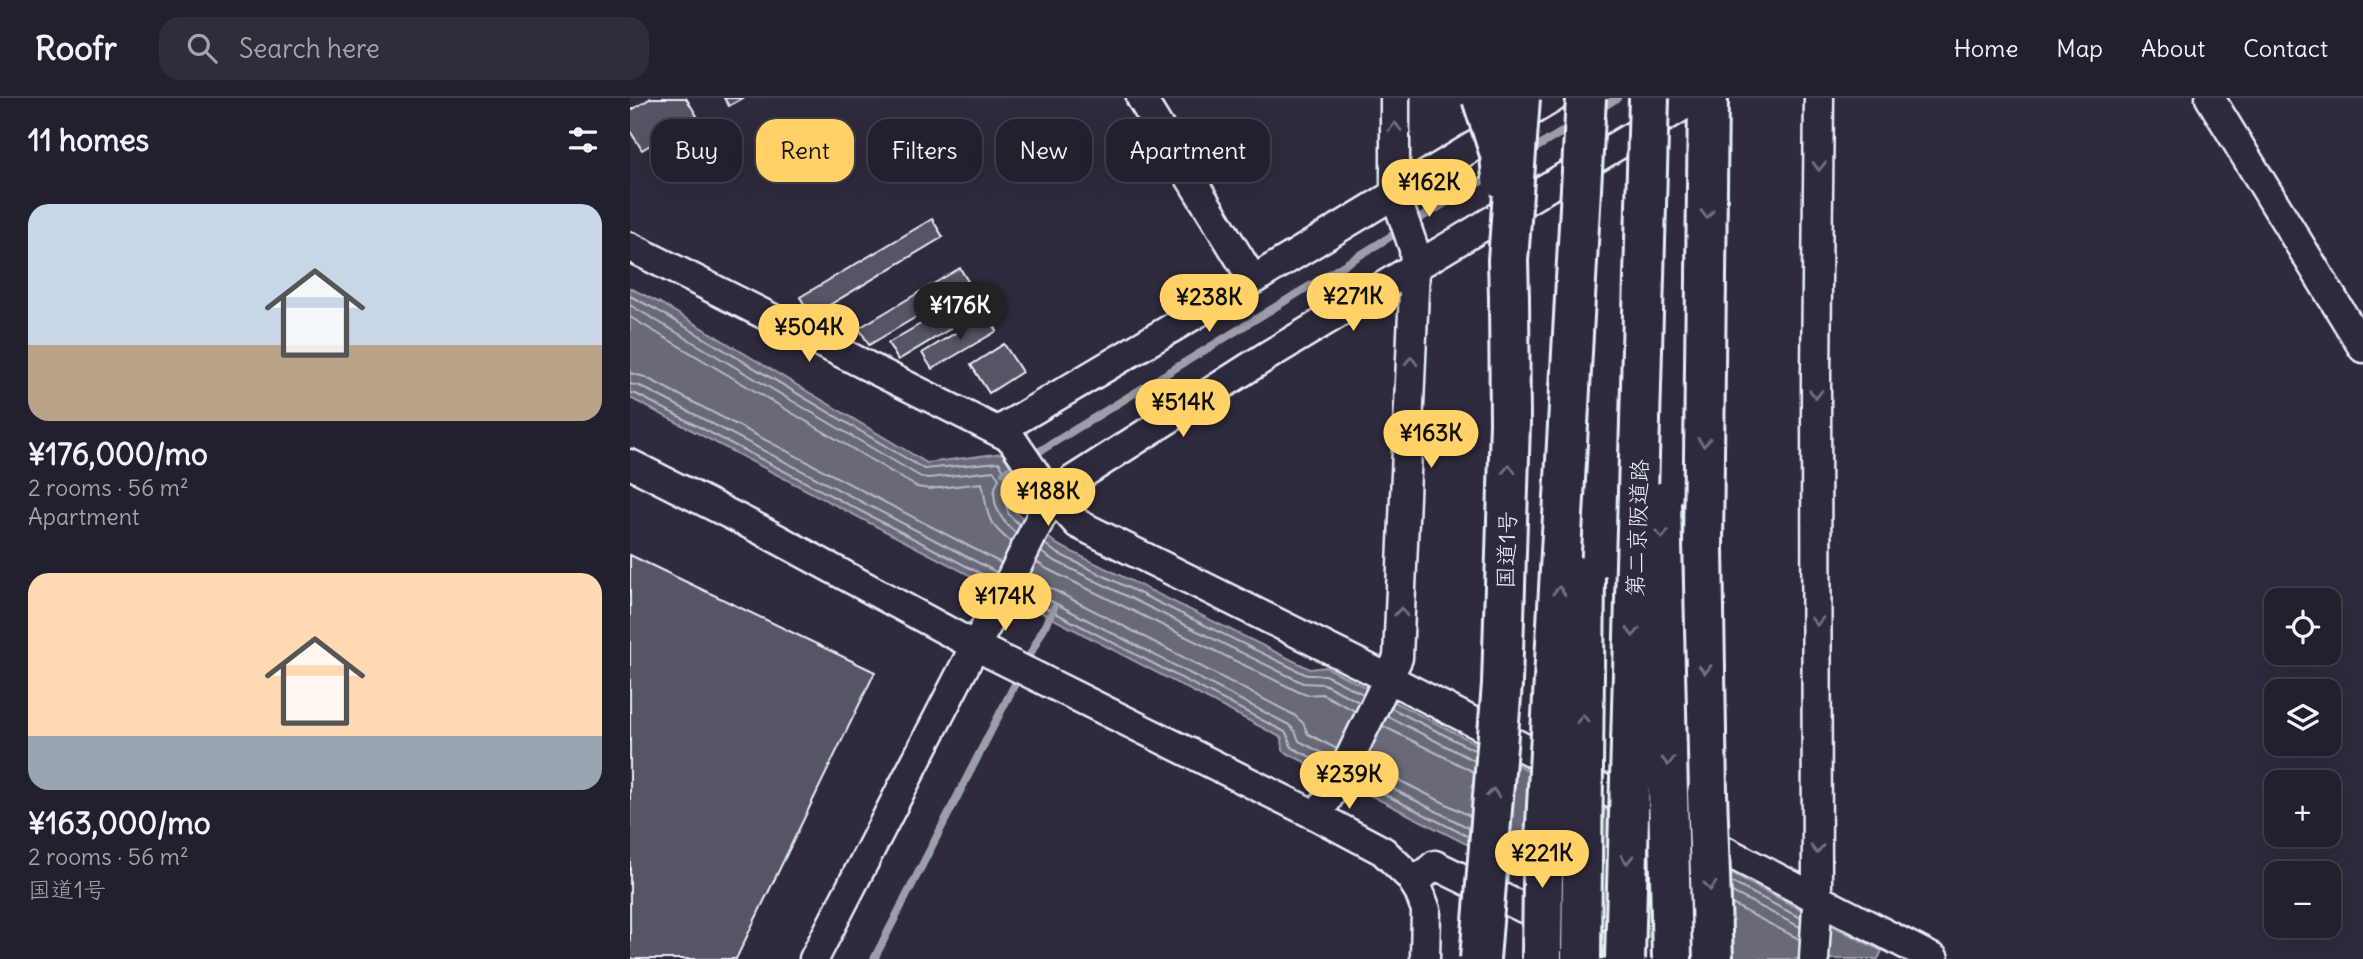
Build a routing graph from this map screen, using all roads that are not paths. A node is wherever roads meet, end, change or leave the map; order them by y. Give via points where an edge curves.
1 (1141, 98) edge
2 (1395, 98) edge
3 (1482, 98) edge
4 (1520, 98) edge
5 (1553, 98) edge
6 (1587, 98) edge
7 (1650, 98) edge
8 (1696, 98) edge
9 (1708, 98) edge
10 (1819, 98) edge
11 (2210, 98) edge
12 (1396, 200) junction
13 (630, 247) edge
14 (1414, 258) junction
15 (1508, 260) junction
16 (1253, 280) junction
17 (2363, 348) edge
18 (1004, 435) junction
19 (630, 464) edge
20 (1046, 501) junction
21 (975, 646) junction
22 (1387, 681) junction
23 (1317, 816) junction
24 (1414, 883) junction
25 (1817, 902) junction
26 (1672, 958) edge
27 (814, 959) edge
28 (1425, 959) edge
29 (1480, 959) edge
30 (1542, 959) edge
31 (1581, 959) edge
32 (1626, 959) edge
33 (1713, 959) edge
34 (1814, 959) edge
35 (1934, 959) edge

1 - 16 street
12 -> 2 street
3 - 15 highway, bridge via 1500,154
4 - 15 highway, 国道1号, bridge
5 - 12 street
30 -> 6 highway, bridge
31 -> 6 highway, bridge
7 -> 26 highway, bridge
7 -> 32 highway, 第二京阪道路, bridge
8 - 14 street
9 -> 33 highway, bridge via 1703,534
10 -> 25 street
11 - 17 street
12 - 14 street
12 - 16 street
13 - 18 street
14 - 20 street
22 -> 14 street via 1398,658
29 -> 15 highway, 国道1号, bridge via 1502,684 1510,423
16 - 18 street
18 - 20 street
19 - 21 street
20 - 21 street
20 - 22 street via 1078,524
21 - 23 street
21 - 27 street
22 - 23 street
22 - 25 street
23 - 24 street via 1382,851
24 - 28 street via 1426,910
24 - 32 street via 1435,865
25 - 34 street
25 - 35 street

